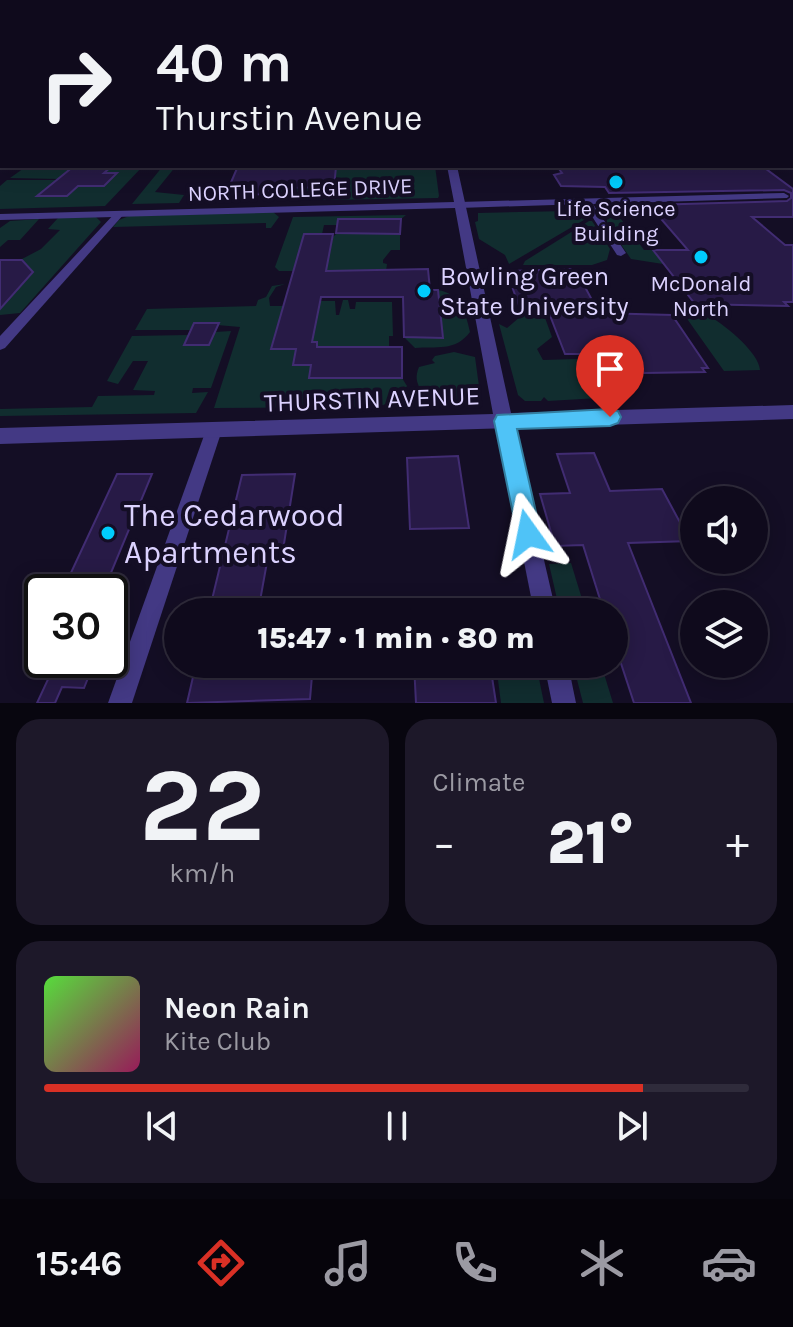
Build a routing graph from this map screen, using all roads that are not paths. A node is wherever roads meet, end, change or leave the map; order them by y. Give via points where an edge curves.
1 (452, 168) edge
2 (788, 196) edge
3 (586, 201) junction
4 (459, 205) junction
5 (119, 214) junction
6 (0, 217) edge
7 (621, 253) dead end
8 (0, 345) edge
9 (793, 412) edge
10 (504, 421) junction
11 (214, 430) junction
12 (0, 436) edge
13 (542, 598) edge
14 (559, 678) edge
15 (120, 703) edge
16 (564, 703) edge

1 - 4 street
2 - 3 street, NORTH COLLEGE DRIVE
3 - 4 street, NORTH COLLEGE DRIVE
3 - 7 street
4 - 5 street, NORTH COLLEGE DRIVE
4 - 10 street
5 - 6 street, NORTH COLLEGE DRIVE
5 - 8 street
9 - 10 street, THURSTIN AVENUE
10 - 11 street, THURSTIN AVENUE
10 - 13 street
11 - 12 street, THURSTIN AVENUE
11 - 15 street
14 - 16 street

